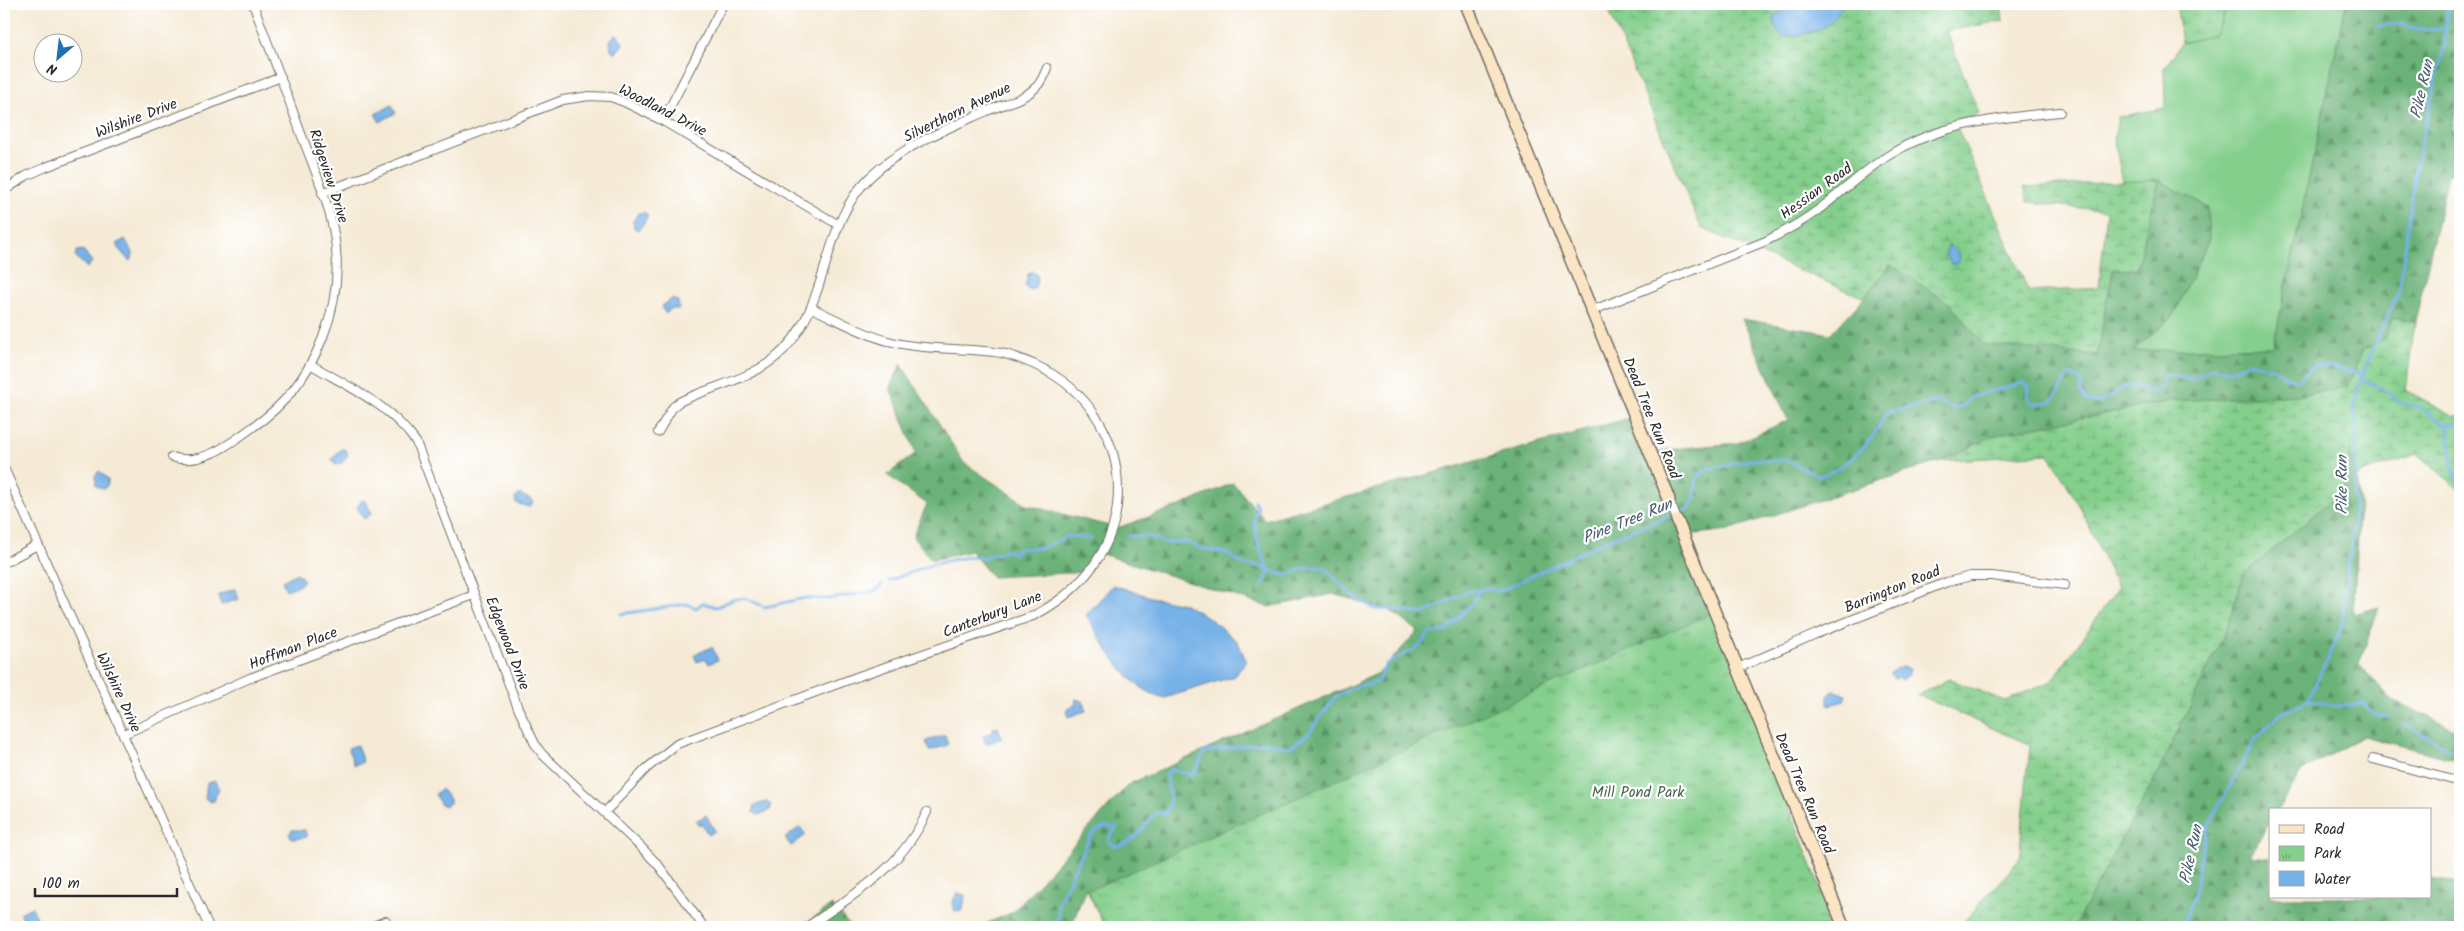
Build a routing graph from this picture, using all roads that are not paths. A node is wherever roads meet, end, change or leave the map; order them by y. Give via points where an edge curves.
1 (253, 4) edge
2 (723, 4) edge
3 (1466, 4) edge
4 (1047, 68) dead end
5 (281, 78) junction
6 (2060, 112) dead end
7 (663, 121) junction
8 (4, 192) edge
9 (322, 193) junction
10 (837, 224) junction
11 (812, 308) junction
12 (1591, 311) junction
13 (310, 364) junction
14 (658, 432) dead end
15 (172, 457) dead end
16 (4, 468) edge
17 (1669, 499) joint
18 (1677, 520) joint
19 (37, 545) junction
20 (4, 563) edge
21 (2065, 585) dead end
22 (474, 595) junction
23 (1738, 668) junction
24 (124, 734) junction
25 (2373, 759) dead end
26 (2460, 782) edge
27 (605, 812) junction
28 (927, 812) dead end
29 (386, 921) dead end
30 (209, 927) edge
31 (370, 927) edge
32 (704, 927) edge
33 (807, 927) edge
34 (1844, 927) edge

1 - 5 street, Ridgeview Drive
2 - 7 street
3 - 12 street, Dead Tree Run Road
4 - 10 street, Silverthorn Avenue via 1041,82 1029,93 954,126 883,166 850,201
5 - 8 street, Wilshire Drive via 26,176
5 - 9 street, Ridgeview Drive
6 - 12 street, Hessian Road via 2002,118 1950,129 1911,144 1891,153 1789,229
7 - 9 street, Woodland Drive via 611,97 563,100
7 - 10 street, Woodland Drive
9 - 13 street, Ridgeview Drive via 333,229 336,292 329,320
10 - 11 street, Silverthorn Avenue
11 - 14 street, Silverthorn Avenue via 797,333 776,357 751,374 679,402
11 - 27 street, Canterbury Lane via 886,341 1002,353 1045,370 1066,383 1078,392 1099,418 1112,446 1118,496 1112,530 1088,574 1052,606 1033,616 677,744 647,768
12 - 17 street, Dead Tree Run Road
13 - 15 street, Ridgeview Drive via 268,417 225,447 188,461
13 - 22 street, Edgewood Drive via 374,400 403,424 416,442
16 - 19 street, Wilshire Drive
17 - 18 street, Dead Tree Run Road
18 - 23 street, Dead Tree Run Road
19 - 20 street
19 - 24 street, Wilshire Drive
21 - 23 street, Barrington Road via 1970,576 1947,582
22 - 24 street, Hoffman Place via 250,678
22 - 27 street, Edgewood Drive via 535,744
23 - 34 street, Dead Tree Run Road
24 - 30 street, Wilshire Drive
25 - 26 street
27 - 32 street, Edgewood Drive via 659,866
28 - 33 street via 917,833 894,863
29 - 31 street

